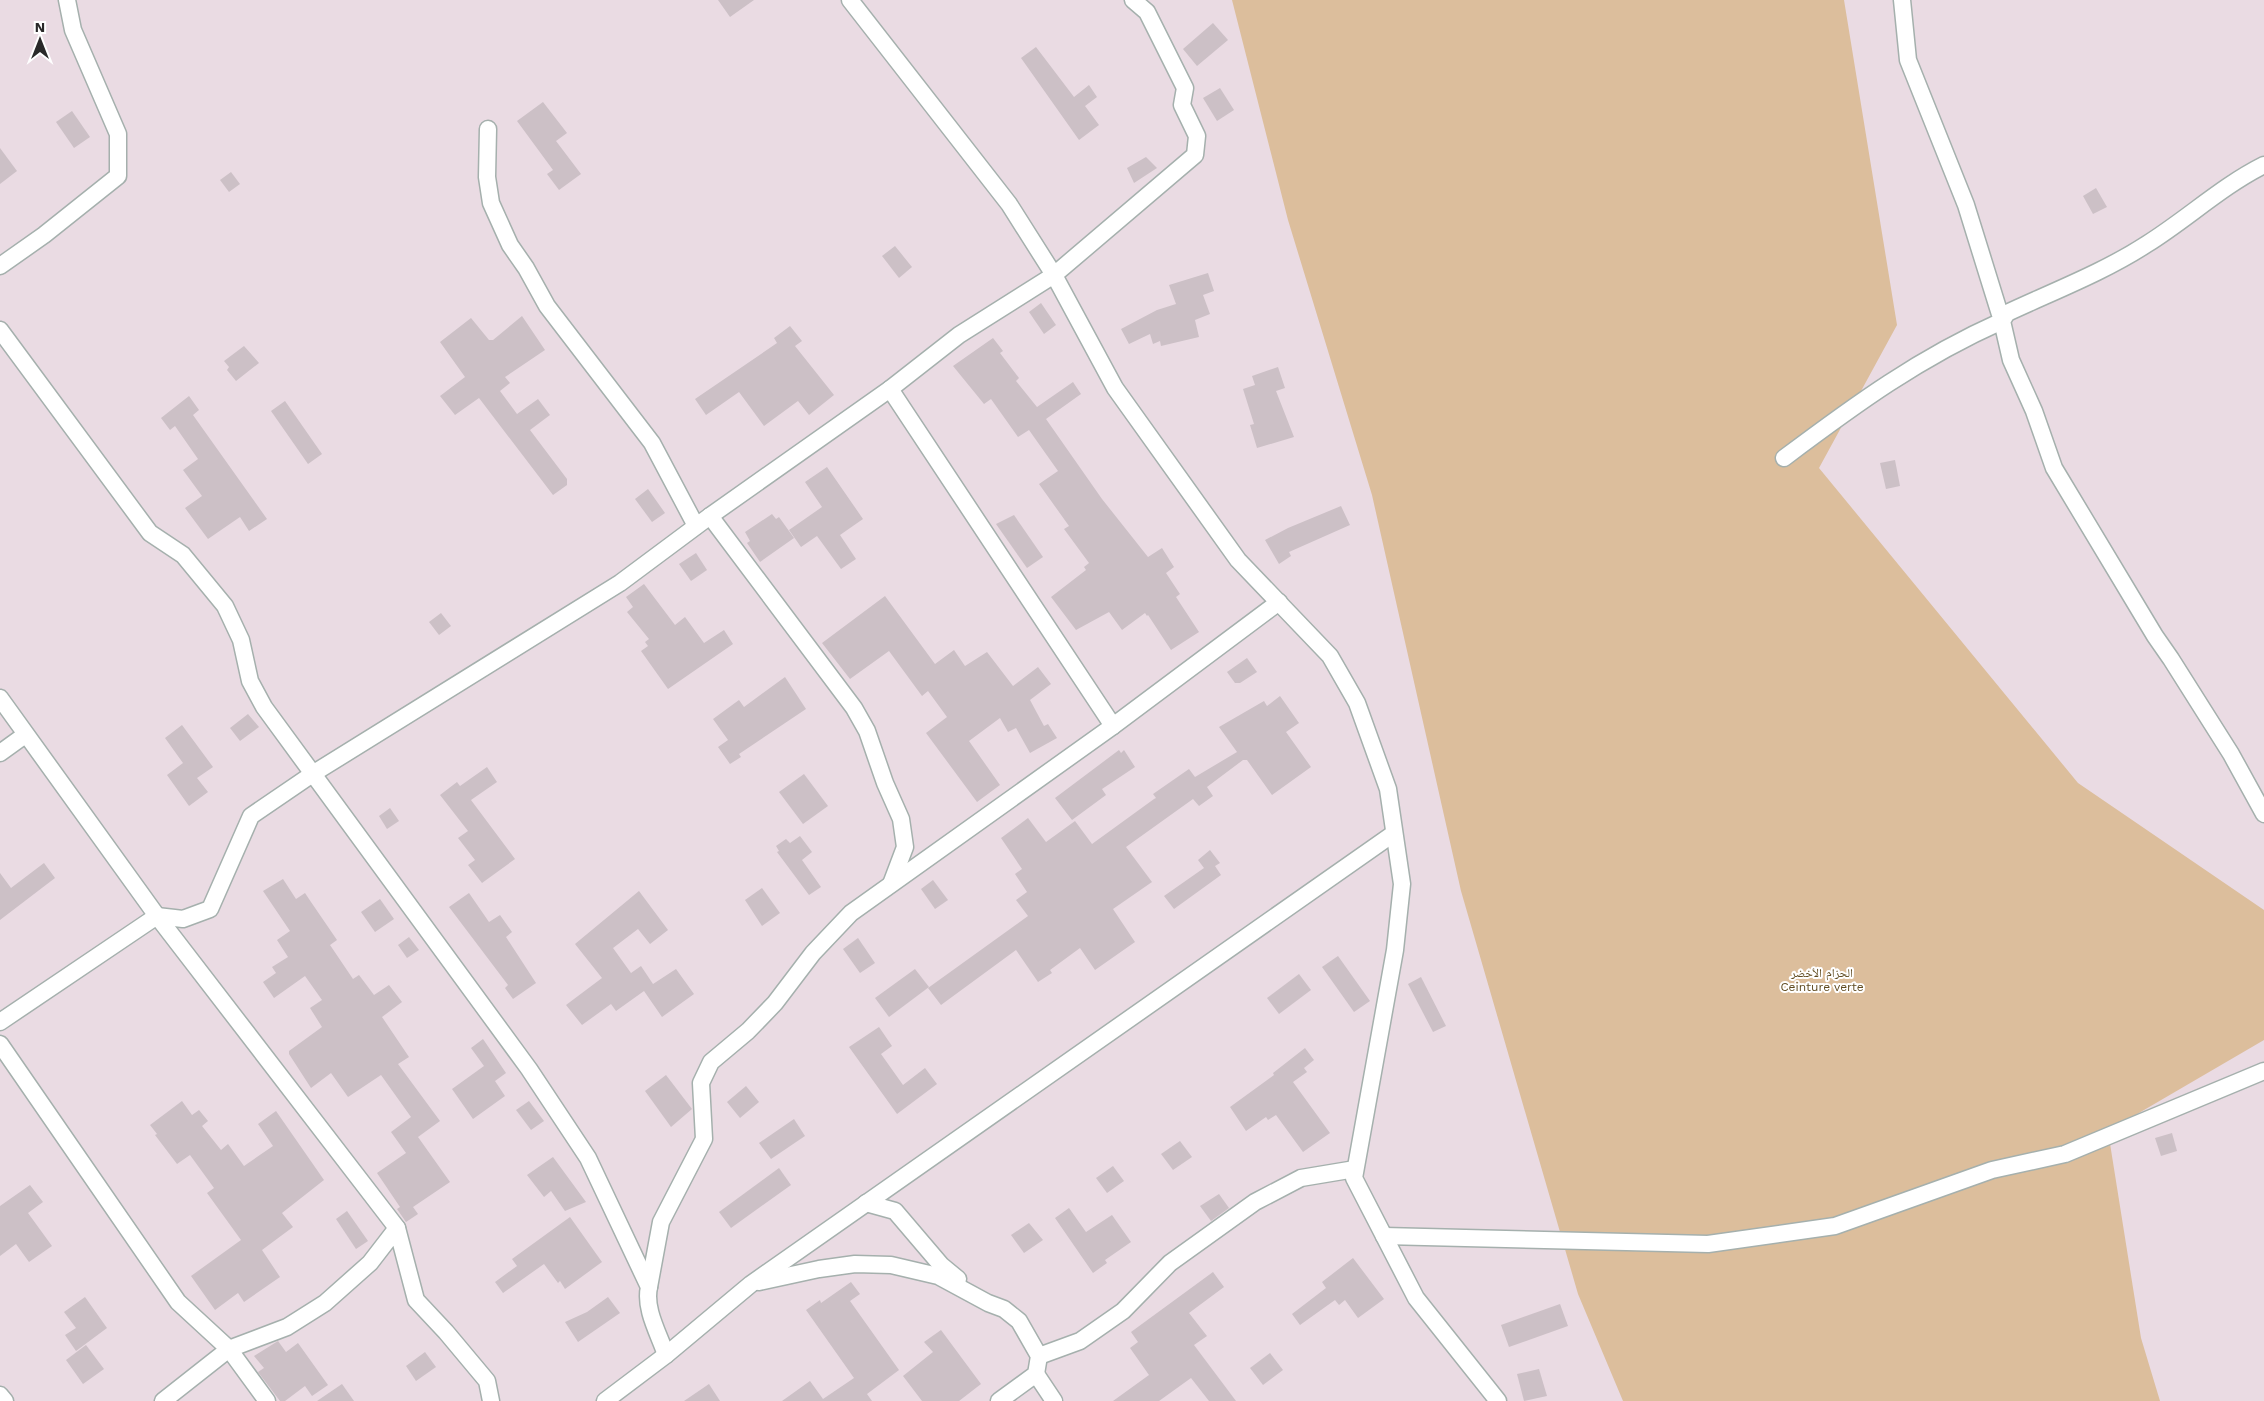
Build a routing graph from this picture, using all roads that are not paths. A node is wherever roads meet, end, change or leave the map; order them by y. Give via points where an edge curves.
1 (67, 0) edge
2 (850, 0) edge
3 (1132, 0) edge
4 (1902, 0) edge
5 (488, 129) dead end
6 (2264, 165) edge
7 (0, 266) edge
8 (1054, 275) junction
9 (2002, 320) junction
10 (0, 330) edge
11 (890, 389) junction
12 (1784, 458) dead end
13 (710, 516) junction
14 (696, 526) junction
15 (1279, 602) junction
16 (0, 698) edge
17 (1113, 726) junction
18 (25, 735) junction
19 (0, 753) edge
20 (314, 773) junction
21 (2264, 814) edge
22 (1393, 834) junction
23 (891, 884) junction
24 (157, 916) junction
25 (0, 1022) edge
26 (0, 1044) edge
27 (2264, 1071) edge
28 (1355, 1169) junction
29 (866, 1203) junction
30 (397, 1228) junction
31 (1384, 1236) junction
32 (751, 1284) junction
33 (649, 1287) junction
34 (988, 1303) junction
35 (229, 1349) junction
36 (666, 1355) junction
37 (1039, 1356) junction
38 (1036, 1374) junction
39 (0, 1395) edge
40 (5, 1401) edge
41 (163, 1401) edge
42 (266, 1401) edge
43 (490, 1401) edge
44 (605, 1401) edge
45 (998, 1401) edge
46 (1054, 1401) edge
47 (1498, 1401) edge

1 - 7 street via 72,30 118,134 118,176
2 - 8 street via 1009,204
3 - 8 street via 1146,12 1185,88 1182,105 1197,136 1195,155
4 - 9 street via 1908,60 1966,205
5 - 14 street via 487,178 491,203 510,245 547,306 652,443
6 - 9 street via 2241,176 2128,255 2007,313
8 - 11 street via 959,335
8 - 15 street via 1115,388 1238,560
9 - 12 street via 1957,341 1901,374
9 - 21 street via 2010,360 2034,411 2054,468
10 - 20 street via 150,533 183,555 225,606 241,640 250,680 264,707
11 - 13 street
11 - 17 street
13 - 14 street
13 - 23 street via 854,708 867,731 901,819 905,847
14 - 20 street via 620,583
15 - 17 street
15 - 22 street via 1330,656 1357,703 1388,789
16 - 18 street
17 - 23 street
18 - 19 street
18 - 24 street
20 - 24 street via 251,816 210,909 183,920
20 - 33 street via 529,1070 588,1158
22 - 28 street via 1402,884 1396,950
22 - 29 street
23 - 33 street via 850,914 813,954 775,1003 711,1062 702,1083 704,1140 661,1222
24 - 25 street
24 - 30 street
26 - 35 street via 178,1302
27 - 31 street via 2065,1154 1992,1170 1835,1226 1708,1244
28 - 31 street via 1354,1178
28 - 37 street via 1301,1178 1255,1202 1170,1263 1124,1311 1080,1341
29 - 32 street
29 - 34 street via 895,1211 941,1265
30 - 35 street via 370,1263 325,1303 287,1327
30 - 43 street via 416,1300 487,1381
31 - 47 street via 1416,1298
32 - 34 street via 837,1266 891,1264 938,1276
32 - 36 street
33 - 36 street via 650,1311
34 - 37 street via 1004,1309 1019,1321
35 - 41 street
35 - 42 street
36 - 44 street
37 - 38 street
38 - 45 street
38 - 46 street
39 - 40 street

